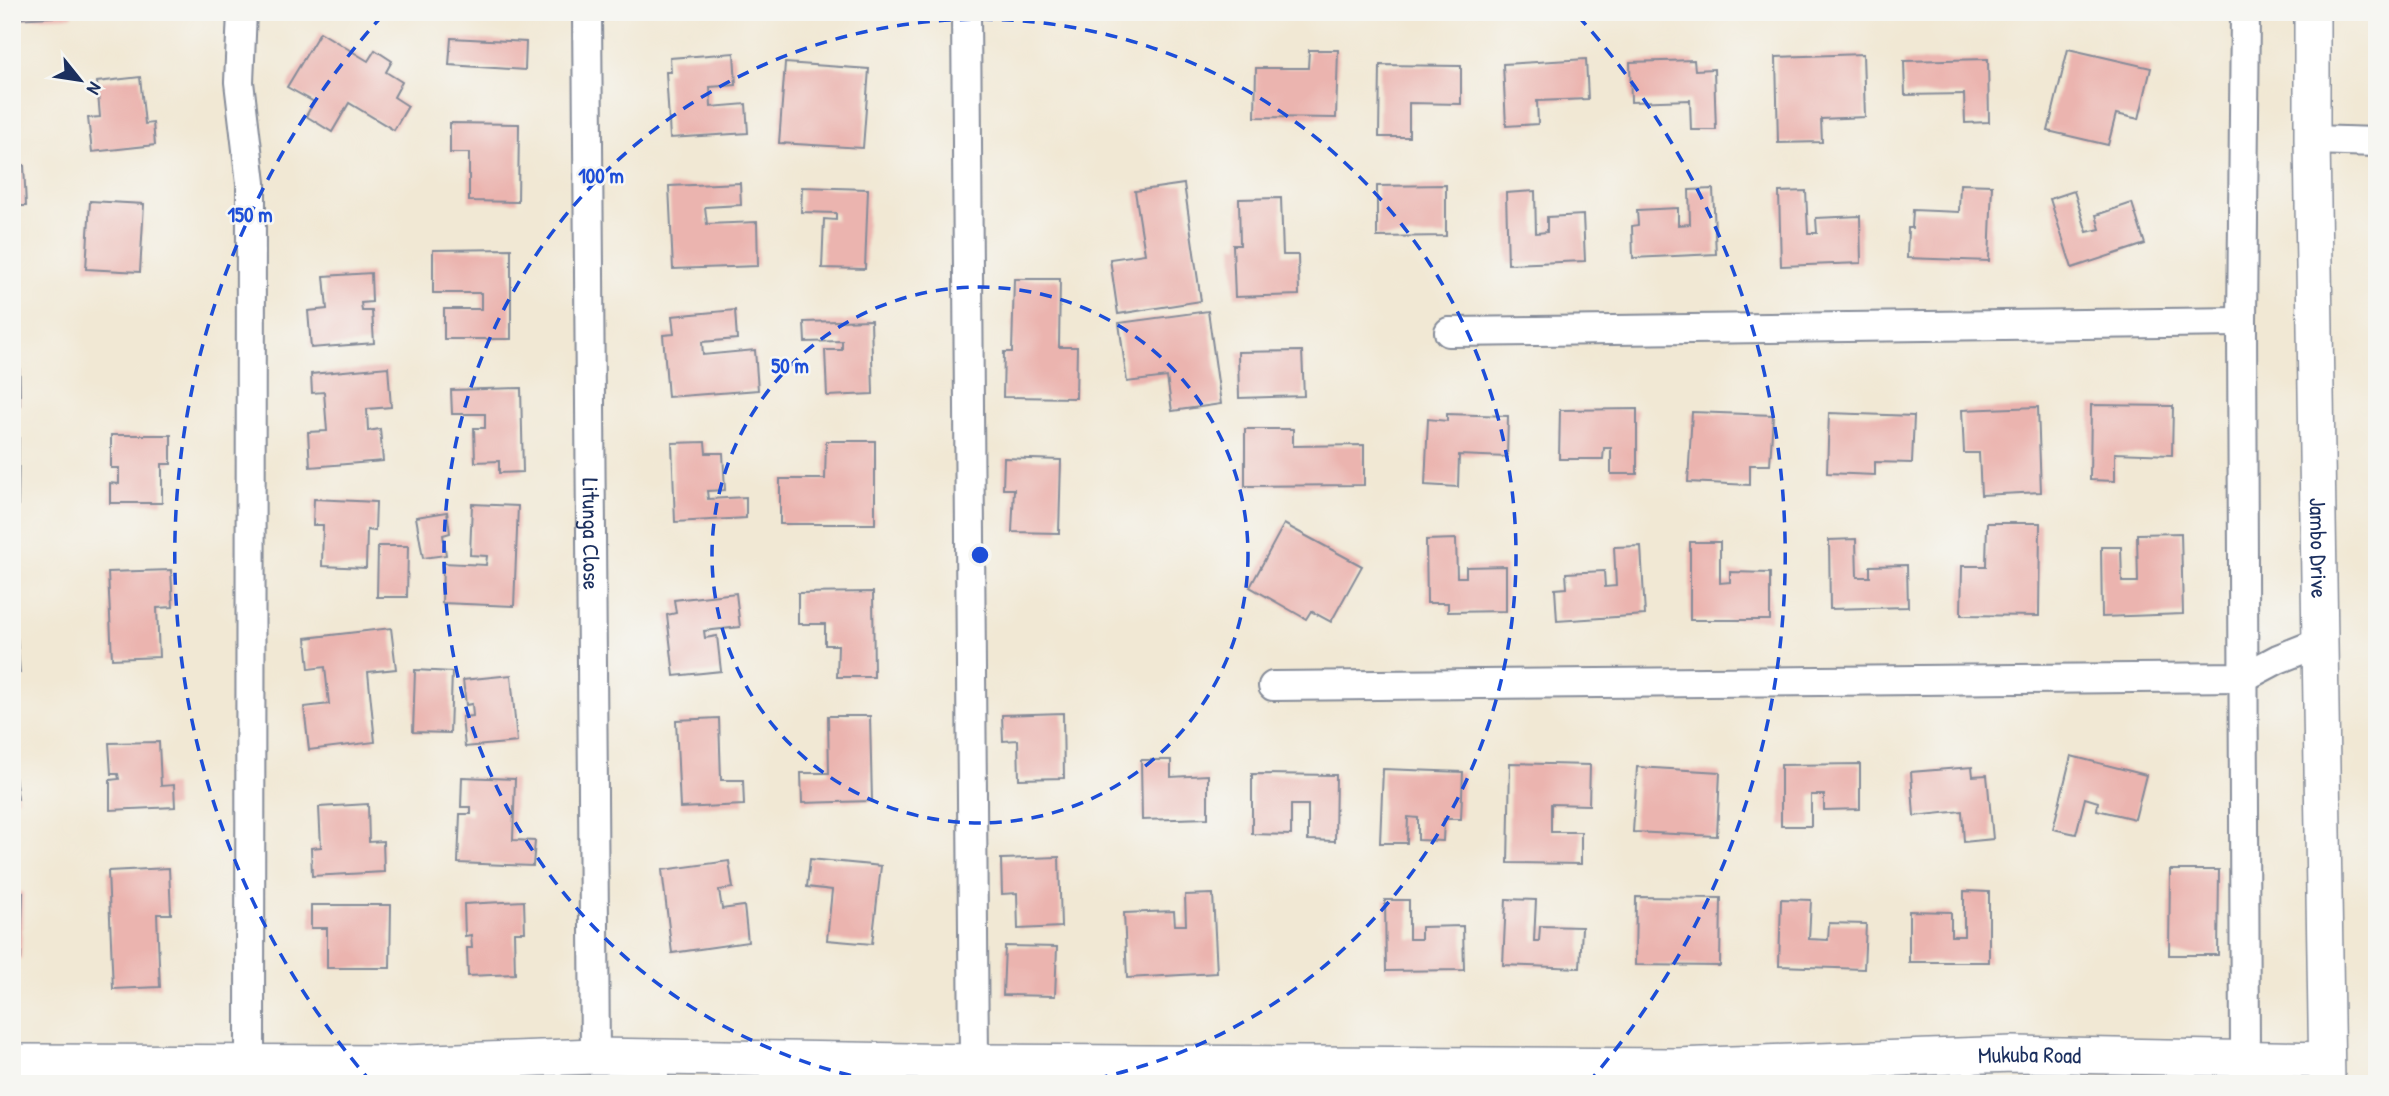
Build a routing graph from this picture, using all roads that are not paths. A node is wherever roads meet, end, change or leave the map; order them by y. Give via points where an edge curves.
1 (242, 12) edge
2 (587, 12) edge
3 (966, 12) edge
4 (2245, 12) edge
5 (2312, 12) edge
6 (2312, 140) junction
7 (2377, 142) edge
8 (2242, 322) junction
9 (1449, 332) dead end
10 (2321, 642) junction
11 (2244, 677) junction
12 (1273, 685) dead end
13 (595, 1056) junction
14 (2245, 1057) junction
15 (12, 1062) edge
16 (250, 1062) junction
17 (974, 1062) junction
18 (654, 1070) edge
19 (2326, 1072) edge

1 - 16 street via 239,82 251,183
2 - 13 street, Litunga Close
3 - 17 street
4 - 8 street
5 - 6 street, Jambo Drive
6 - 7 street
6 - 10 street, Jambo Drive
8 - 9 street
8 - 11 street
10 - 11 street
10 - 19 street, Jambo Drive
11 - 12 street
11 - 14 street
13 - 16 street, Mukuba Road via 404,1063
13 - 18 street, Mukuba Road
14 - 17 street, Mukuba Road via 2013,1054 1676,1066
14 - 19 street, Mukuba Road
15 - 16 street, Mukuba Road
17 - 18 street, Mukuba Road

